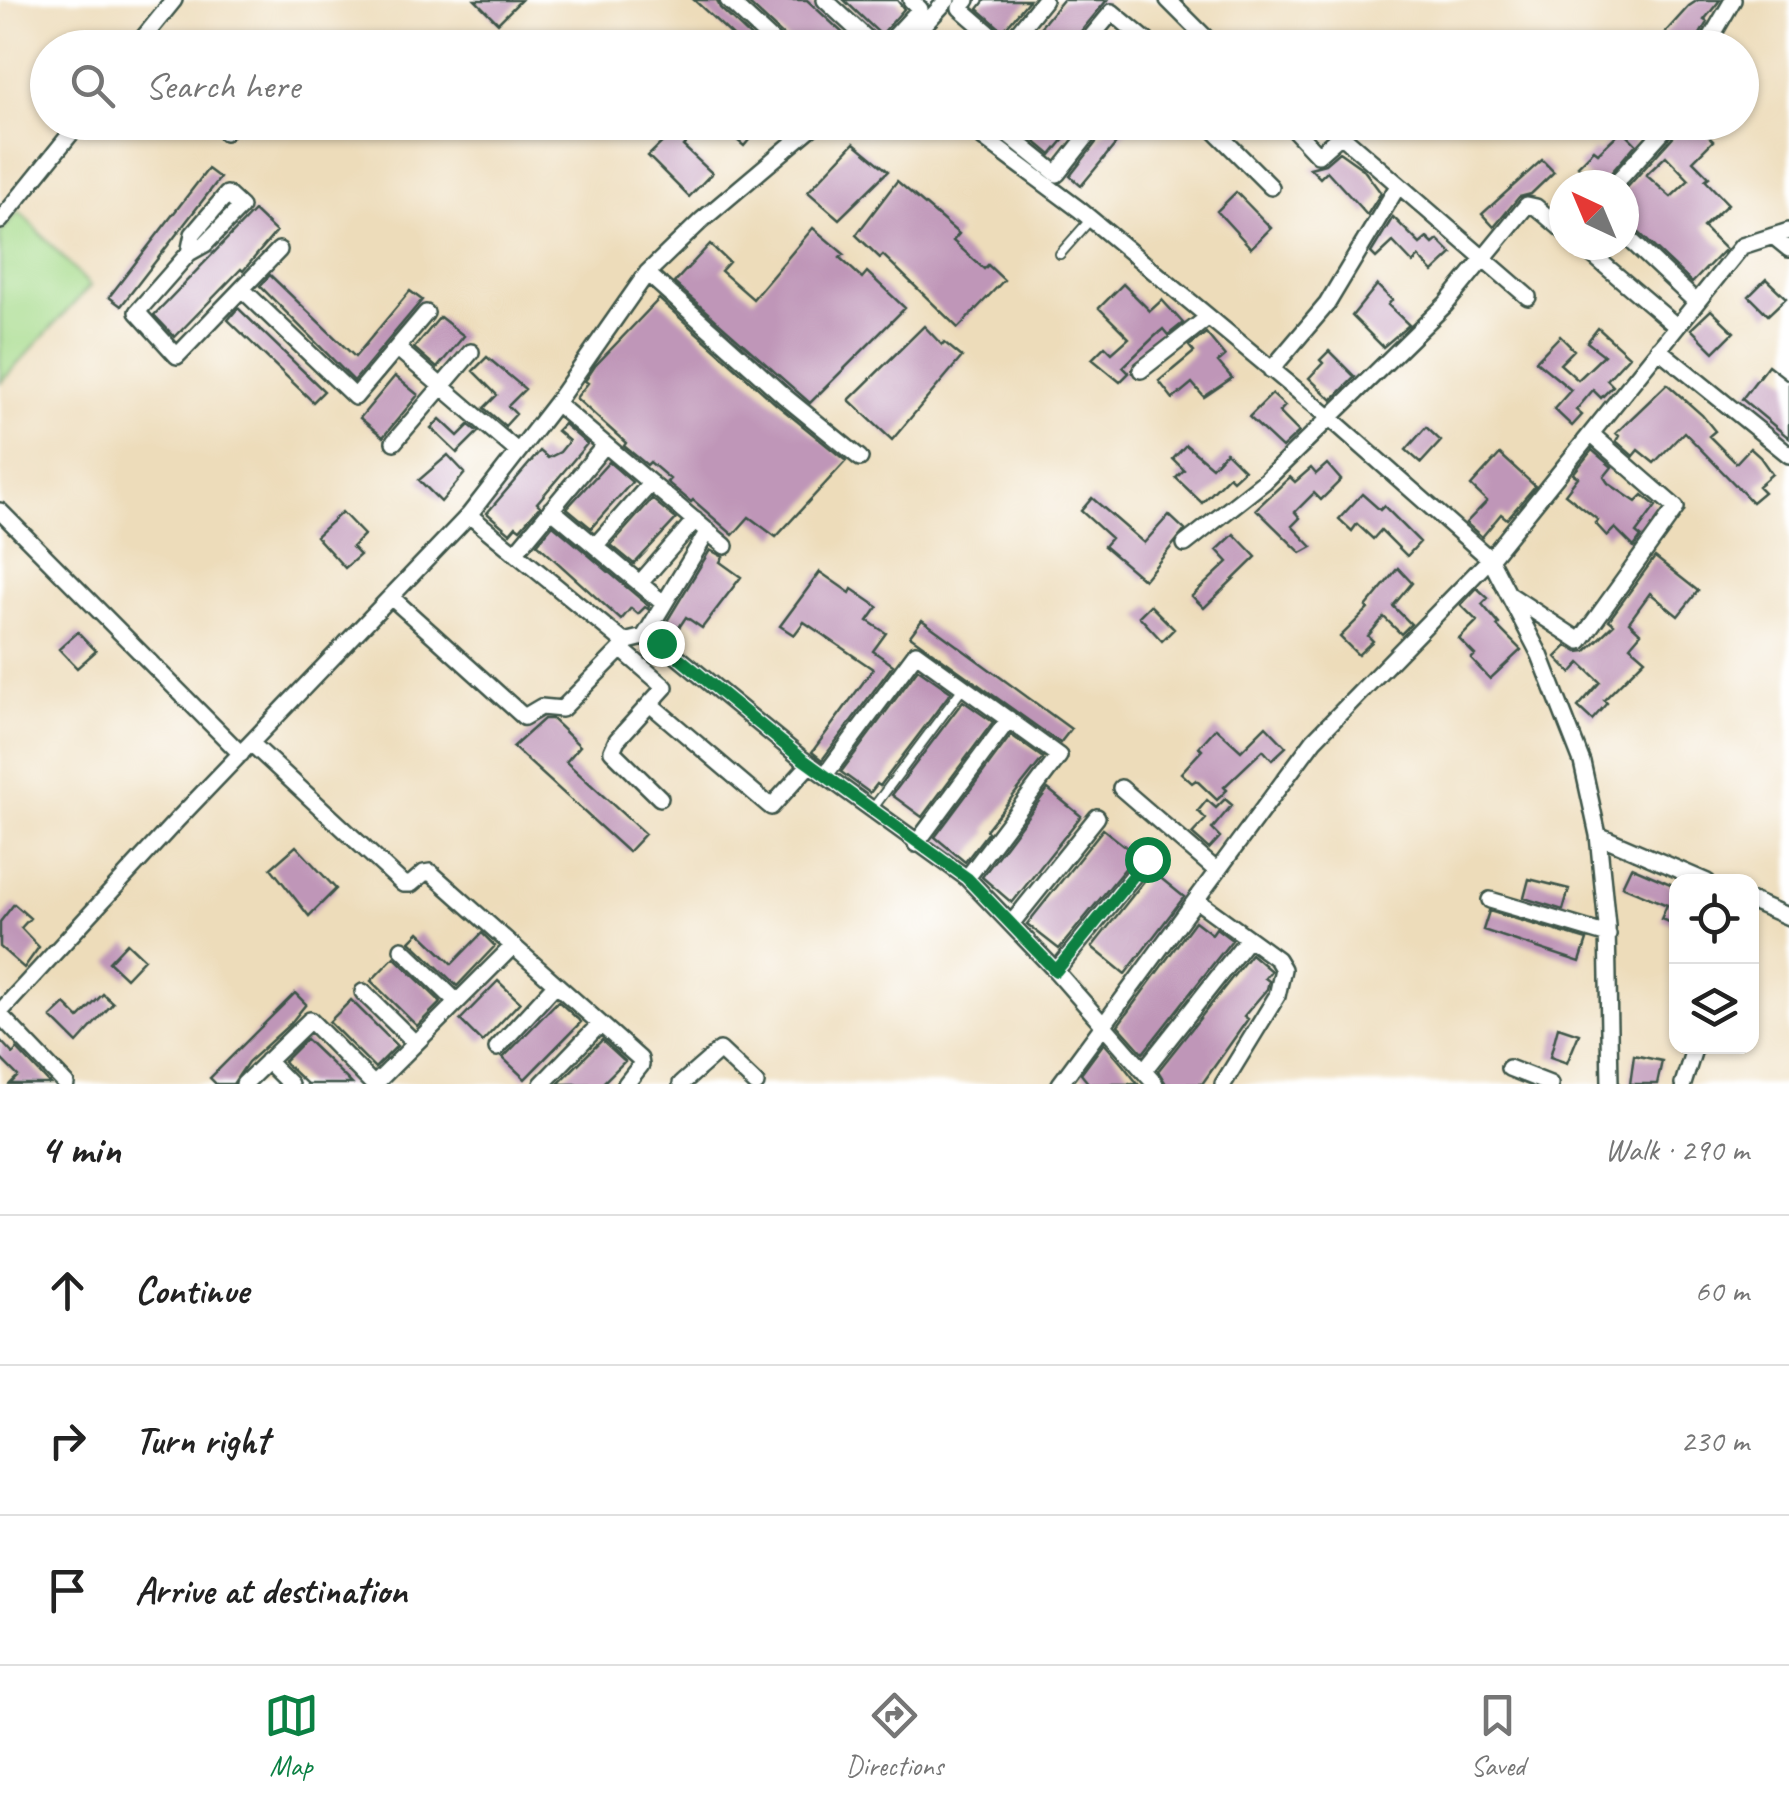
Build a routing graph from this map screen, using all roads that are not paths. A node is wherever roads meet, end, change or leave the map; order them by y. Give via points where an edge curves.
1 (174, 0) edge
2 (728, 0) edge
3 (911, 0) edge
4 (947, 0) edge
5 (967, 0) edge
6 (1044, 0) edge
7 (1168, 0) edge
8 (1733, 0) edge
9 (824, 4) edge
10 (151, 30) edge
11 (760, 30) edge
12 (849, 30) edge
13 (857, 30) edge
14 (898, 30) edge
15 (920, 30) edge
16 (986, 30) edge
17 (1020, 30) edge
18 (1097, 30) edge
19 (1134, 30) edge
20 (1195, 30) edge
21 (1716, 30) edge
22 (65, 140) edge
23 (797, 140) edge
24 (986, 140) edge
25 (1007, 140) edge
26 (1015, 140) edge
27 (1084, 140) edge
28 (1224, 140) edge
29 (1304, 140) edge
30 (1335, 140) edge
31 (1347, 140) edge
32 (1655, 140) edge
33 (999, 150) junction
34 (1628, 170) edge
35 (1398, 186) junction
36 (1271, 187) dead end
37 (1549, 218) edge
38 (1091, 219) junction
39 (0, 221) edge
40 (1781, 234) edge
41 (1639, 248) edge
42 (280, 250) dead end
43 (1789, 250) edge
44 (188, 253) dead end
45 (1060, 254) dead end
46 (1486, 258) junction
47 (1599, 260) edge
48 (647, 273) junction
49 (242, 289) junction
50 (1528, 297) dead end
51 (1695, 301) junction
52 (426, 313) dead end
53 (1207, 318) junction
54 (1676, 326) junction
55 (398, 349) junction
56 (1658, 349) junction
57 (471, 352) dead end
58 (1141, 370) dead end
59 (1271, 370) junction
60 (442, 386) junction
61 (556, 402) junction
62 (1329, 418) junction
63 (1590, 434) junction
64 (394, 442) dead end
65 (605, 445) junction
66 (518, 452) junction
67 (1789, 455) edge
68 (860, 458) dead end
69 (651, 483) junction
70 (551, 509) junction
71 (0, 512) edge
72 (469, 515) junction
73 (694, 520) junction
74 (708, 531) junction
75 (1185, 544) dead end
76 (596, 546) junction
77 (725, 546) dead end
78 (515, 553) junction
79 (1490, 559) junction
80 (640, 583) junction
81 (1508, 594) junction
82 (391, 597) junction
83 (663, 603) junction
84 (644, 637) junction
85 (624, 646) junction
86 (964, 688) junction
87 (650, 704) junction
88 (1009, 720) junction
89 (246, 749) junction
90 (810, 764) junction
91 (825, 775) junction
92 (1122, 788) dead end
93 (660, 798) dead end
94 (873, 808) junction
95 (1097, 817) dead end
96 (1598, 835) junction
97 (916, 844) junction
98 (1147, 859) dead end
99 (1218, 871) junction
100 (1688, 874) edge
101 (967, 878) junction
102 (1196, 900) junction
103 (1490, 900) dead end
104 (1759, 903) edge
105 (1789, 917) edge
106 (1011, 924) junction
107 (1608, 935) junction
108 (1248, 939) junction
109 (512, 946) junction
110 (402, 949) dead end
111 (1056, 971) junction
112 (556, 984) junction
113 (364, 992) dead end
114 (457, 1002) junction
115 (0, 1013) edge
116 (600, 1024) junction
117 (1105, 1026) junction
118 (416, 1044) junction
119 (497, 1048) dead end
120 (1693, 1054) edge
121 (268, 1061) junction
122 (1508, 1068) dead end
123 (1145, 1069) junction
124 (1069, 1080) edge
125 (66, 1084) edge
126 (244, 1084) edge
127 (290, 1084) edge
128 (374, 1084) edge
129 (542, 1084) edge
130 (626, 1084) edge
131 (681, 1084) edge
132 (756, 1084) edge
133 (1155, 1084) edge
134 (1223, 1084) edge
135 (1550, 1084) edge
136 (1610, 1084) edge
137 (1683, 1084) edge

1 - 10 street
2 - 11 street
3 - 14 street via 920,9
4 - 15 street
5 - 16 street via 960,8
6 - 17 street
7 - 20 street
8 - 21 street
9 - 12 street
9 - 13 street
18 - 19 street via 1112,12
22 - 39 street
23 - 48 street
24 - 33 street
25 - 33 street
26 - 27 street via 1057,174
28 - 36 street
29 - 30 street via 1318,154
31 - 35 street
32 - 34 street
33 - 38 street
35 - 46 street
35 - 59 street via 1327,304
37 - 46 street via 1527,205
38 - 45 lane
38 - 53 street
40 - 43 street
40 - 51 street via 1742,246
41 - 51 street
42 - 49 street
44 - 49 street via 137,312 177,356
46 - 50 street
46 - 62 street
47 - 54 street
48 - 61 street
48 - 68 street
49 - 55 street via 356,397
51 - 54 street
52 - 55 street
53 - 58 street
53 - 59 street
54 - 56 street
55 - 60 street
56 - 63 street
56 - 67 street
57 - 60 street
59 - 62 street
60 - 64 street
60 - 66 street
61 - 65 street
61 - 66 street
62 - 75 street via 1265,481
62 - 79 street
63 - 79 street
63 - 81 street via 1676,508 1580,641
65 - 69 street
65 - 70 street
66 - 72 street
69 - 73 street
69 - 76 street
70 - 76 street
70 - 78 street
71 - 89 street
72 - 78 street
72 - 82 street
73 - 74 street
73 - 80 street
74 - 77 street
74 - 83 street
76 - 80 street
78 - 85 street
79 - 81 street
79 - 99 street via 1314,740
80 - 83 street
81 - 96 street via 1540,654 1582,762
82 - 85 street via 524,718 541,707 562,709
82 - 89 street
83 - 84 street
84 - 85 street
84 - 90 street via 661,643
85 - 87 street via 665,687
86 - 88 street
86 - 91 street via 911,649
86 - 94 lane
87 - 90 street via 772,807
87 - 93 street via 612,752
88 - 97 street
88 - 101 street via 1059,756
89 - 109 street via 403,884 430,872
89 - 115 street
90 - 91 street
91 - 94 street
92 - 99 street
94 - 97 street
95 - 106 street
96 - 100 street
96 - 107 street
97 - 101 street
98 - 111 street
99 - 102 street
101 - 106 street
102 - 108 street
102 - 117 street
103 - 107 street
104 - 105 street
106 - 111 street
107 - 136 street
108 - 123 street
108 - 134 street via 1277,960 1282,982
109 - 112 street
109 - 114 street
110 - 114 street
111 - 117 street
112 - 116 street
112 - 119 street
113 - 118 street
114 - 118 street
115 - 125 street
116 - 129 street
116 - 130 street via 640,1059
117 - 123 street
117 - 124 street
118 - 128 street
120 - 137 street
121 - 126 street
121 - 127 street
121 - 128 street via 310,1020
122 - 135 street
123 - 133 street
131 - 132 street via 720,1050

